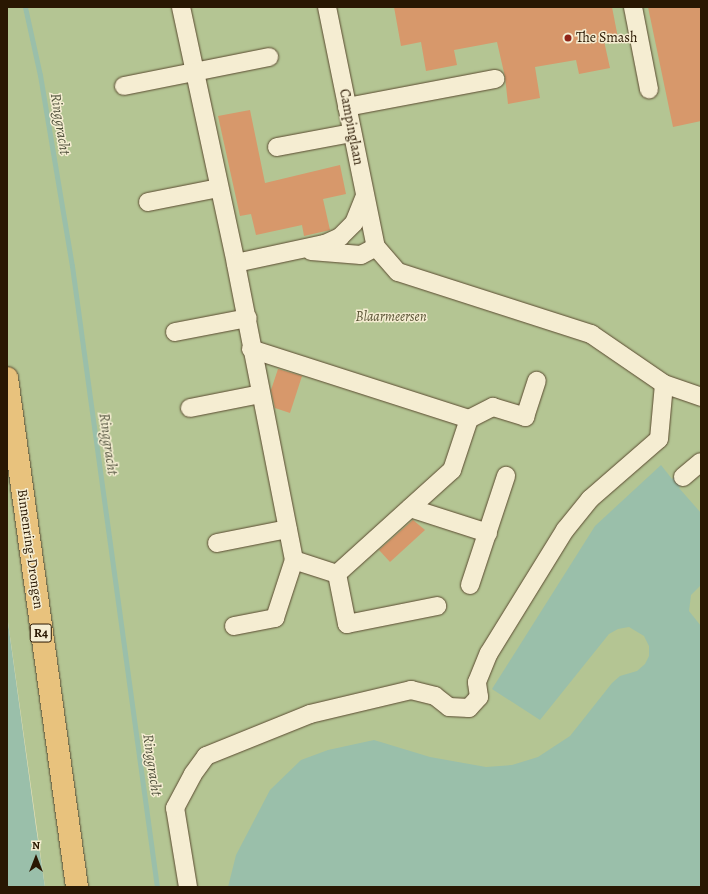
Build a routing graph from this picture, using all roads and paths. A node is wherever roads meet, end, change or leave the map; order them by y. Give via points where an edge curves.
1 (327, 7) edge
2 (633, 7) edge
3 (185, 12) edge
4 (269, 57) dead end
5 (195, 72) junction
6 (495, 79) dead end
7 (124, 86) dead end
8 (649, 89) dead end
9 (347, 107) junction
10 (352, 133) junction
11 (277, 147) dead end
12 (219, 188) junction
13 (365, 196) junction
14 (148, 202) dead end
15 (376, 247) junction
16 (303, 250) junction
17 (236, 263) junction
18 (248, 318) junction
19 (175, 332) dead end
20 (251, 349) junction
21 (7, 378) edge
22 (537, 381) dead end
23 (664, 384) junction
24 (261, 394) junction
25 (701, 397) edge
26 (190, 408) dead end
27 (469, 419) junction
28 (701, 462) edge
29 (506, 476) dead end
30 (683, 477) dead end
31 (410, 508) junction
32 (288, 529) junction
33 (488, 533) junction
34 (218, 544) dead end
35 (294, 560) junction
36 (337, 574) junction
37 (470, 585) dead end
38 (437, 606) dead end
39 (234, 626) dead end
40 (77, 887) edge
41 (188, 887) edge

1 - 9 street, Campinglaan
2 - 8 street
3 - 5 street
4 - 5 street
5 - 7 street
5 - 12 street
6 - 9 street
9 - 10 street, Campinglaan
10 - 11 street
10 - 13 street, Campinglaan
12 - 14 street
12 - 17 street
13 - 15 street, Campinglaan
13 - 16 street via 354,223 340,237
15 - 16 street via 361,255
15 - 23 street via 398,272 592,334
16 - 17 street
17 - 18 street
18 - 19 street
18 - 20 street
20 - 24 street
20 - 27 street
21 - 40 highway, Binnenring-Drongen / R4
22 - 27 street via 525,417 493,406
23 - 25 street
23 - 41 street via 659,439 590,499 565,530 489,652 477,682 480,697 469,708 449,707 435,696 411,690 310,714 206,756 175,808
24 - 26 street
24 - 32 street
27 - 31 street via 452,470
28 - 30 street
29 - 33 street
31 - 33 street
31 - 36 street
32 - 34 street
32 - 35 street
33 - 37 street
35 - 36 street
35 - 39 street via 275,618
36 - 38 street via 347,624

